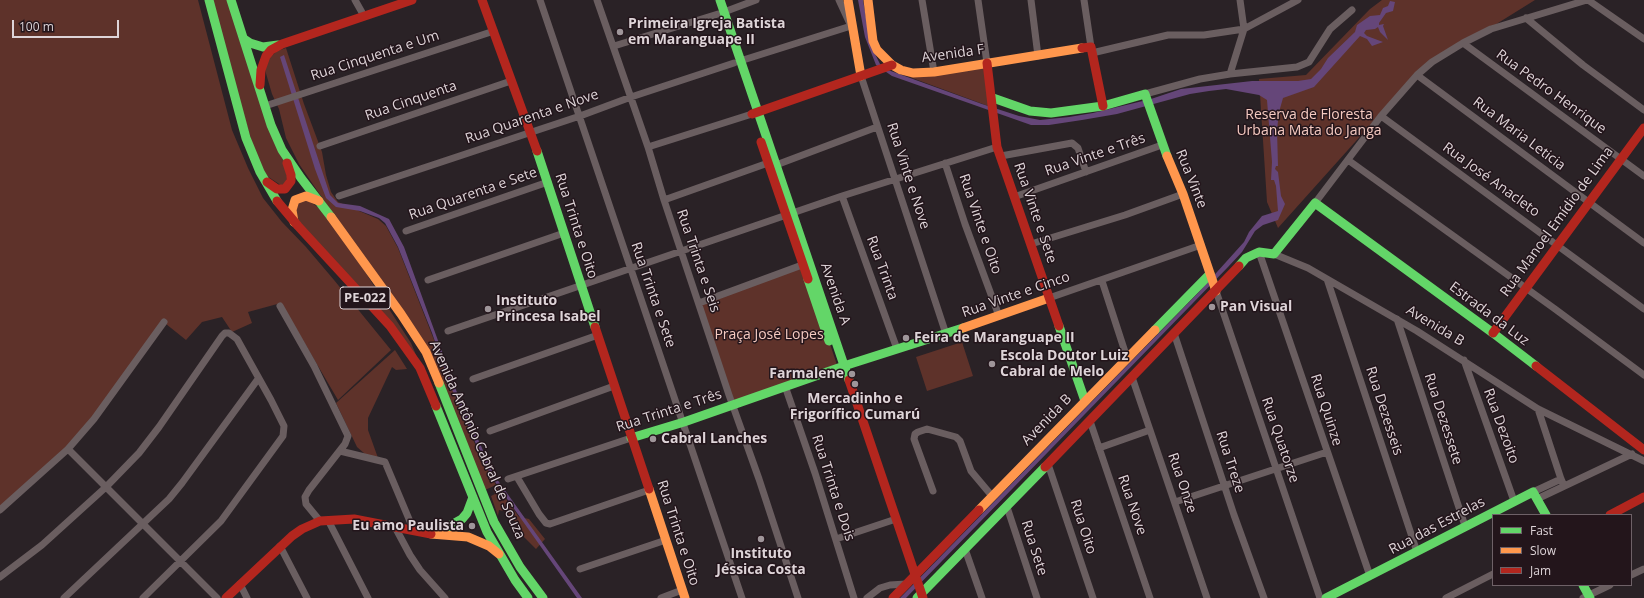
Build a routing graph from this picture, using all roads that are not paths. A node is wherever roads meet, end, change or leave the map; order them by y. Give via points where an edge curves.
1 (209, 0) edge
2 (231, 0) edge
3 (355, 0) edge
4 (412, 0) edge
5 (482, 0) edge
6 (540, 0) edge
7 (597, 0) edge
8 (713, 0) edge
9 (720, 0) edge
10 (756, 0) edge
11 (839, 0) edge
12 (848, 0) edge
13 (868, 0) edge
14 (922, 0) edge
15 (978, 0) edge
16 (1030, 0) edge
17 (1084, 0) edge
18 (1240, 0) edge
19 (1298, 0) edge
20 (1587, 0) edge
21 (398, 2) edge
22 (1352, 10) dead end
23 (721, 13) junction
24 (364, 16) junction
25 (1526, 18) junction
26 (851, 26) junction
27 (1244, 29) junction
28 (494, 31) junction
29 (244, 39) junction
30 (1644, 39) edge
31 (1463, 43) junction
32 (282, 44) junction
33 (614, 46) junction
34 (1092, 50) junction
35 (1038, 56) junction
36 (737, 62) junction
37 (988, 63) junction
38 (889, 66) junction
39 (934, 72) junction
40 (1230, 74) junction
41 (1417, 75) junction
42 (861, 76) junction
43 (511, 81) junction
44 (259, 87) junction
45 (1146, 95) junction
46 (631, 97) junction
47 (993, 99) junction
48 (265, 106) junction
49 (1103, 106) junction
50 (1644, 110) edge
51 (754, 113) junction
52 (580, 116) junction
53 (1381, 116) junction
54 (877, 127) junction
55 (1644, 128) edge
56 (529, 132) junction
57 (1162, 145) junction
58 (320, 146) dead end
59 (648, 147) junction
60 (998, 147) junction
61 (282, 150) junction
62 (1001, 156) junction
63 (1621, 159) junction
64 (1348, 160) junction
65 (945, 163) junction
66 (772, 164) junction
67 (1086, 172) junction
68 (1644, 176) edge
69 (894, 179) junction
70 (265, 180) junction
71 (548, 182) junction
72 (1183, 194) junction
73 (339, 196) dead end
74 (842, 196) junction
75 (1014, 197) junction
76 (664, 200) junction
77 (319, 201) junction
78 (1315, 203) junction
79 (1589, 203) junction
80 (789, 215) junction
81 (294, 222) junction
82 (406, 231) dead end
83 (564, 233) junction
84 (1644, 243) edge
85 (1031, 244) junction
86 (1201, 245) junction
87 (1558, 245) junction
88 (682, 251) junction
89 (1259, 252) junction
90 (1274, 254) junction
91 (802, 265) junction
92 (630, 269) junction
93 (1210, 274) junction
94 (1327, 279) junction
95 (428, 280) dead end
96 (1102, 281) junction
97 (580, 285) junction
98 (1526, 289) junction
99 (1216, 290) junction
100 (1049, 298) junction
101 (699, 303) junction
102 (280, 306) dead end
103 (1644, 309) edge
104 (999, 316) junction
105 (1397, 319) junction
106 (164, 322) dead end
107 (448, 331) dead end
108 (1174, 333) junction
109 (1493, 333) junction
110 (946, 334) junction
111 (598, 335) junction
112 (897, 349) junction
113 (1127, 358) junction
114 (1464, 360) junction
115 (842, 367) junction
116 (1644, 375) edge
117 (1132, 377) junction
118 (258, 379) junction
119 (473, 379) dead end
120 (614, 386) junction
121 (785, 386) junction
122 (1085, 401) junction
123 (733, 405) junction
124 (1538, 409) junction
125 (1090, 421) junction
126 (684, 422) junction
127 (1150, 430) junction
128 (490, 431) dead end
129 (631, 438) junction
130 (1099, 448) junction
131 (68, 449) junction
132 (1644, 450) edge
133 (340, 451) junction
134 (1327, 452) junction
135 (1632, 454) junction
136 (1644, 461) edge
137 (1048, 464) junction
138 (1276, 470) junction
139 (517, 476) junction
140 (1561, 478) junction
141 (508, 479) dead end
142 (1225, 486) junction
143 (1564, 486) junction
144 (106, 487) junction
145 (649, 490) junction
146 (933, 491) dead end
147 (1535, 495) junction
148 (992, 496) junction
149 (473, 497) junction
150 (1644, 497) edge
151 (1514, 501) junction
152 (1175, 502) junction
153 (1007, 507) junction
154 (0, 510) edge
155 (1545, 514) edge
156 (1612, 514) edge
157 (893, 520) junction
158 (324, 521) junction
159 (143, 524) junction
160 (1465, 526) junction
161 (395, 527) junction
162 (414, 531) junction
163 (437, 533) junction
164 (836, 539) junction
165 (666, 540) junction
166 (280, 546) junction
167 (965, 549) junction
168 (1417, 552) junction
169 (500, 555) junction
170 (181, 561) junction
171 (580, 569) dead end
172 (1644, 569) edge
173 (1492, 575) edge
174 (1632, 575) edge
175 (1370, 576) junction
176 (0, 577) edge
177 (912, 580) junction
178 (240, 584) junction
179 (1583, 586) edge
180 (1608, 586) edge
181 (683, 594) edge
182 (919, 596) edge
183 (1588, 597) edge
184 (64, 598) edge
185 (143, 598) edge
186 (218, 598) edge
187 (226, 598) edge
188 (247, 598) edge
189 (307, 598) edge
190 (368, 598) edge
191 (446, 598) edge
192 (528, 598) edge
193 (543, 598) edge
194 (661, 598) edge
195 (742, 598) edge
196 (798, 598) edge
197 (854, 598) edge
198 (867, 598) edge
199 (893, 598) edge
200 (982, 598) edge
201 (1037, 598) edge
202 (1093, 598) edge
203 (1150, 598) edge
204 (1207, 598) edge
205 (1264, 598) edge
206 (1320, 598) edge
207 (1326, 598) edge
208 (1446, 598) edge

1 - 70 main road, Avenida Antônio Cabral de Souza / PE-022 via 246,138
2 - 29 main road, Avenida Antônio Cabral de Souza / PE-022
3 - 24 street
4 - 21 main road
5 - 28 main road, Rua Trinta e Oito
6 - 52 street, Rua Trinta e Sete
7 - 33 street, Rua Trinta e Seis
8 - 23 main road, Avenida A
9 - 23 main road, Avenida A
10 - 23 street
11 - 26 street
12 - 26 main road, Rua Vinte e Nove
13 - 38 main road, Avenida F via 873,41
14 - 39 street
15 - 37 street
16 - 35 street
17 - 34 street
18 - 27 street
19 - 27 street
20 - 25 street
20 - 30 street
21 - 24 main road
22 - 40 street via 1330,29 1309,62 1297,67
23 - 33 street
23 - 36 main road, Avenida A
24 - 32 main road
25 - 31 street via 1491,29
25 - 50 street via 1582,65
26 - 36 street, Rua Quarenta e Nove
26 - 42 main road, Rua Vinte e Nove
27 - 34 street, Avenida F via 1168,35
27 - 40 street
28 - 43 main road, Rua Trinta e Oito
28 - 48 street, Rua Cinquenta e Um
29 - 32 main road via 263,47
29 - 44 main road, Avenida Antônio Cabral de Souza / PE-022
31 - 41 street via 1432,62
31 - 63 street, Rua Pedro Henrique
32 - 44 main road via 266,56
33 - 46 street, Rua Trinta e Seis
34 - 35 main road, Avenida F
34 - 49 main road
35 - 37 main road, Avenida F
36 - 46 street, Rua Quarenta e Nove
36 - 51 main road, Avenida A
37 - 39 main road, Avenida F
37 - 47 main road, Rua Vinte e Sete
38 - 39 main road, Avenida F via 913,73
38 - 42 main road
40 - 45 street via 1200,79
41 - 53 street
41 - 79 street, Rua Maria Leticia
42 - 51 main road
42 - 54 street, Rua Vinte e Nove
43 - 56 main road, Rua Trinta e Oito
43 - 58 street, Rua Cinquenta
44 - 48 main road, Avenida Antônio Cabral de Souza / PE-022
45 - 49 main road
45 - 57 main road, Rua Vinte
46 - 52 street, Rua Quarenta e Nove
46 - 59 street, Rua Trinta e Seis
47 - 49 main road via 1017,108 1052,113
47 - 60 main road, Rua Vinte e Sete
48 - 61 main road, Avenida Antônio Cabral de Souza / PE-022
51 - 59 street
51 - 66 main road, Avenida A
52 - 56 street, Rua Quarenta e Nove
52 - 92 street, Rua Trinta e Sete
53 - 64 street
53 - 87 street, Rua José Anacleto
54 - 66 street
54 - 69 street, Rua Vinte e Nove
55 - 63 main road, Rua Manoel Emídio de Lima
56 - 71 main road, Rua Trinta e Oito
56 - 73 street, Rua Quarenta e Nove
57 - 67 street, Rua Vinte e Três
57 - 72 main road, Rua Vinte
59 - 76 street, Rua Trinta e Seis
60 - 62 main road, Rua Vinte e Sete
60 - 65 street
61 - 70 main road via 291,175 289,186 277,189
61 - 77 main road, Avenida Antônio Cabral de Souza / PE-022
62 - 67 street via 1072,143 1078,148
62 - 75 main road, Rua Vinte e Sete
63 - 68 street, Rua Pedro Henrique
63 - 79 main road, Rua Manoel Emídio de Lima
64 - 78 street
64 - 98 street
65 - 69 street
65 - 104 street, Rua Vinte e Oito
66 - 76 street
66 - 80 main road, Avenida A
67 - 75 street, Rua Vinte e Três
69 - 74 street
69 - 110 street, Rua Vinte e Nove
70 - 81 main road, Avenida Antônio Cabral de Souza / PE-022
71 - 82 street, Rua Quarenta e Sete
71 - 83 main road, Rua Trinta e Oito
72 - 85 street
72 - 86 main road, Rua Vinte
74 - 80 street
74 - 112 street, Rua Trinta
75 - 85 main road, Rua Vinte e Sete
76 - 88 street, Rua Trinta e Seis
77 - 81 main road via 306,196 295,200 292,210
77 - 193 main road, Avenida Antônio Cabral de Souza / PE-022 via 426,352 494,522 516,561
78 - 90 main road
78 - 109 main road, Estrada da Luz
79 - 84 street, Rua Maria Leticia
79 - 87 main road, Rua Manoel Emídio de Lima
80 - 88 street
80 - 91 main road, Avenida A
80 - 115 main road, Avenida A
81 - 149 main road, Avenida Antônio Cabral de Souza / PE-022 via 390,326 420,368
83 - 95 street
83 - 97 main road, Rua Trinta e Oito
85 - 100 main road, Rua Vinte e Sete
86 - 93 main road, Rua Vinte
86 - 96 street, Rua Vinte e Cinco
87 - 98 main road, Rua Manoel Emídio de Lima
87 - 103 street, Rua José Anacleto
88 - 92 street
88 - 101 street, Rua Trinta e Seis
89 - 90 main road, Avenida B
89 - 99 main road via 1246,258
89 - 134 street, Rua Quinze
90 - 94 street, Avenida B
91 - 101 street
91 - 115 main road, Avenida A
92 - 97 street
92 - 126 street, Rua Trinta e Sete
93 - 99 main road
93 - 113 main road, Avenida B
94 - 105 street, Avenida B
94 - 168 street, Rua Dezesseis
96 - 100 street, Rua Vinte e Cinco
96 - 113 street
97 - 107 street
97 - 111 main road, Rua Trinta e Oito
98 - 109 main road, Rua Manoel Emídio de Lima
98 - 116 street
99 - 108 main road
99 - 138 street, Rua Quatorze
100 - 104 main road, Rua Vinte e Cinco
100 - 122 main road, Rua Vinte e Sete
101 - 123 street, Rua Trinta e Seis
102 - 133 street via 348,433 348,440
104 - 110 main road, Rua Vinte e Cinco
105 - 114 street, Avenida B
105 - 160 street, Rua Dezessete
106 - 131 street via 94,419
108 - 117 main road
108 - 142 street, Rua Treze
109 - 132 main road, Estrada da Luz
110 - 112 main road, Rua Vinte e Cinco
111 - 119 street
111 - 120 main road, Rua Trinta e Oito
112 - 115 main road, Rua Vinte e Cinco
113 - 122 main road, Avenida B
114 - 124 street, Avenida B
114 - 151 street, Rua Dezoito
115 - 121 main road, Rua Trinta e Três
115 - 157 main road, Avenida A
117 - 125 main road
117 - 127 street, Rua Onze
118 - 144 street via 237,339 225,333 147,443
118 - 159 street via 182,483
118 - 170 street via 281,421 283,436 221,521
120 - 128 street
120 - 129 main road, Rua Trinta e Oito
121 - 123 main road, Rua Trinta e Três
121 - 164 street, Rua Trinta e Dois
122 - 148 main road, Avenida B
123 - 126 main road, Rua Trinta e Três
123 - 196 street, Rua Trinta e Seis
124 - 135 street, Avenida B
124 - 140 street
125 - 130 street, Rua Nove
125 - 137 main road
126 - 129 main road, Rua Trinta e Três
126 - 195 street, Rua Trinta e Sete
127 - 130 street
127 - 152 street, Rua Onze
129 - 139 street, Rua Trinta e Três
129 - 145 main road, Rua Trinta e Oito
130 - 203 street, Rua Nove
131 - 144 street
131 - 154 street
133 - 158 street via 306,497 306,504
133 - 162 street via 385,462
134 - 138 street
134 - 175 street, Rua Quinze
135 - 136 street, Avenida B
135 - 143 street, Rua das Estrelas
137 - 153 main road
137 - 202 street, Rua Oito
138 - 142 street
138 - 206 street, Rua Quatorze
139 - 141 street, Rua Trinta e Três
139 - 145 street via 542,519 553,523
140 - 143 street
140 - 147 street, Rua das Estrelas
142 - 152 street
142 - 205 street, Rua Treze
143 - 147 street, Rua das Estrelas
144 - 159 street
144 - 176 street via 42,545
145 - 165 main road, Rua Trinta e Oito
146 - 148 street via 914,439 915,434 927,429 956,437 960,441 972,471
147 - 151 main road, Rua das Estrelas
147 - 155 main road
148 - 177 main road, Avenida B
149 - 163 main road via 462,519
149 - 169 main road, Avenida Antônio Cabral de Souza / PE-022 via 487,532
150 - 156 main road
151 - 160 main road, Rua das Estrelas
152 - 204 street, Rua Onze
153 - 167 main road
153 - 201 street, Rua Sete
157 - 164 street
157 - 177 main road, Avenida A
158 - 161 main road via 354,519
158 - 166 main road via 302,529
158 - 190 street
159 - 170 street
159 - 184 street
160 - 168 main road, Rua das Estrelas
161 - 162 main road
161 - 191 street via 420,570
162 - 163 main road
163 - 169 main road via 468,536 489,546
164 - 197 street, Rua Trinta e Dois
165 - 171 street
165 - 181 main road, Rua Trinta e Oito
166 - 178 main road
166 - 189 street
167 - 182 main road
167 - 200 street
168 - 175 main road, Rua das Estrelas
169 - 192 main road, Avenida Antônio Cabral de Souza / PE-022
170 - 185 street
170 - 186 street
172 - 174 street
173 - 208 street
175 - 207 main road, Rua das Estrelas
177 - 182 main road, Avenida A
177 - 198 street via 880,588
177 - 199 main road, Avenida B
178 - 187 main road
178 - 188 street
179 - 183 main road
180 - 183 street
181 - 194 street

